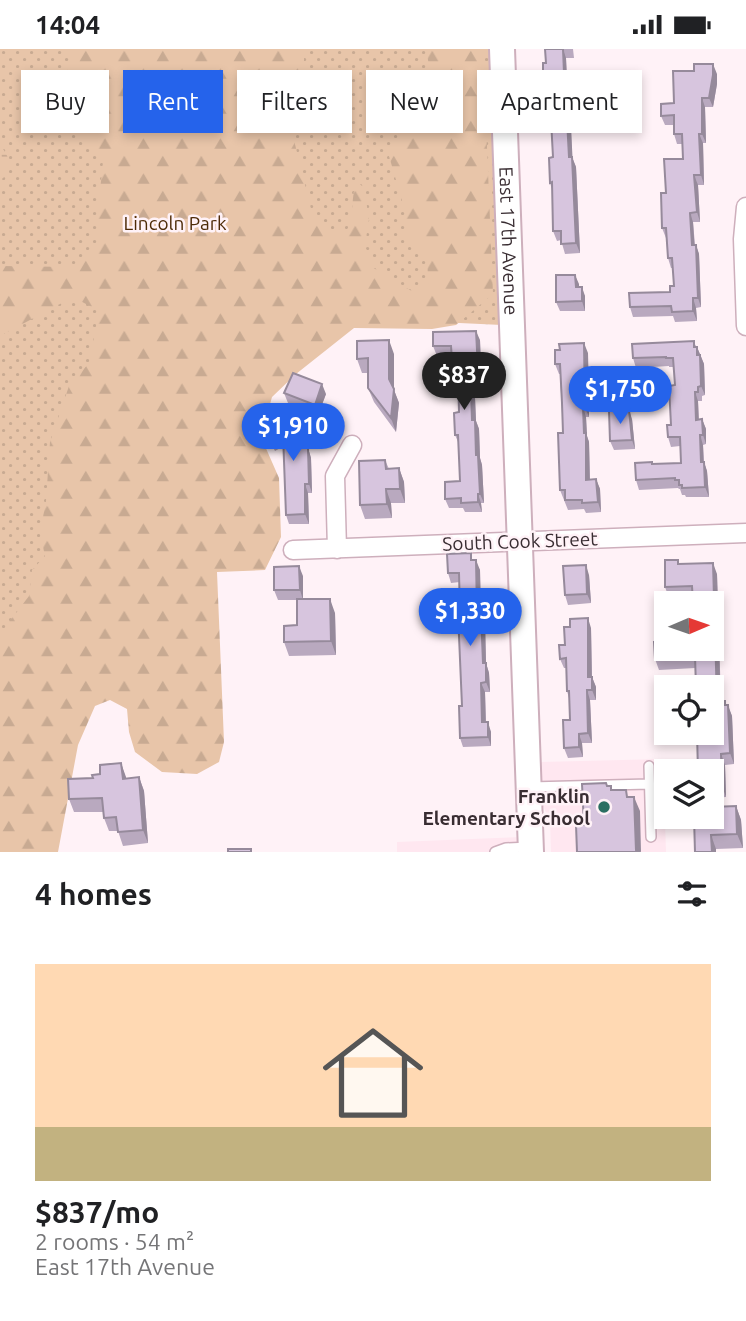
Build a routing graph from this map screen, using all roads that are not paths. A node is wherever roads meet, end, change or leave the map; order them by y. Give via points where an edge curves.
1 (502, 49) edge
2 (746, 207) edge
3 (746, 326) edge
4 (352, 445) dead end
5 (746, 533) edge
6 (519, 541) junction
7 (337, 549) junction
8 (293, 550) dead end
9 (649, 766) dead end
10 (649, 784) junction
11 (528, 787) junction
12 (651, 837) dead end
13 (531, 849) edge
14 (495, 852) edge

1 - 6 street, East 17th Avenue
2 - 3 street
4 - 7 street via 335,476
5 - 6 street, South Cook Street
6 - 7 street, South Cook Street
6 - 11 street, East 17th Avenue
7 - 8 street, South Cook Street
9 - 10 lane
10 - 11 lane
10 - 12 lane
11 - 13 street, East 17th Avenue
13 - 14 lane

